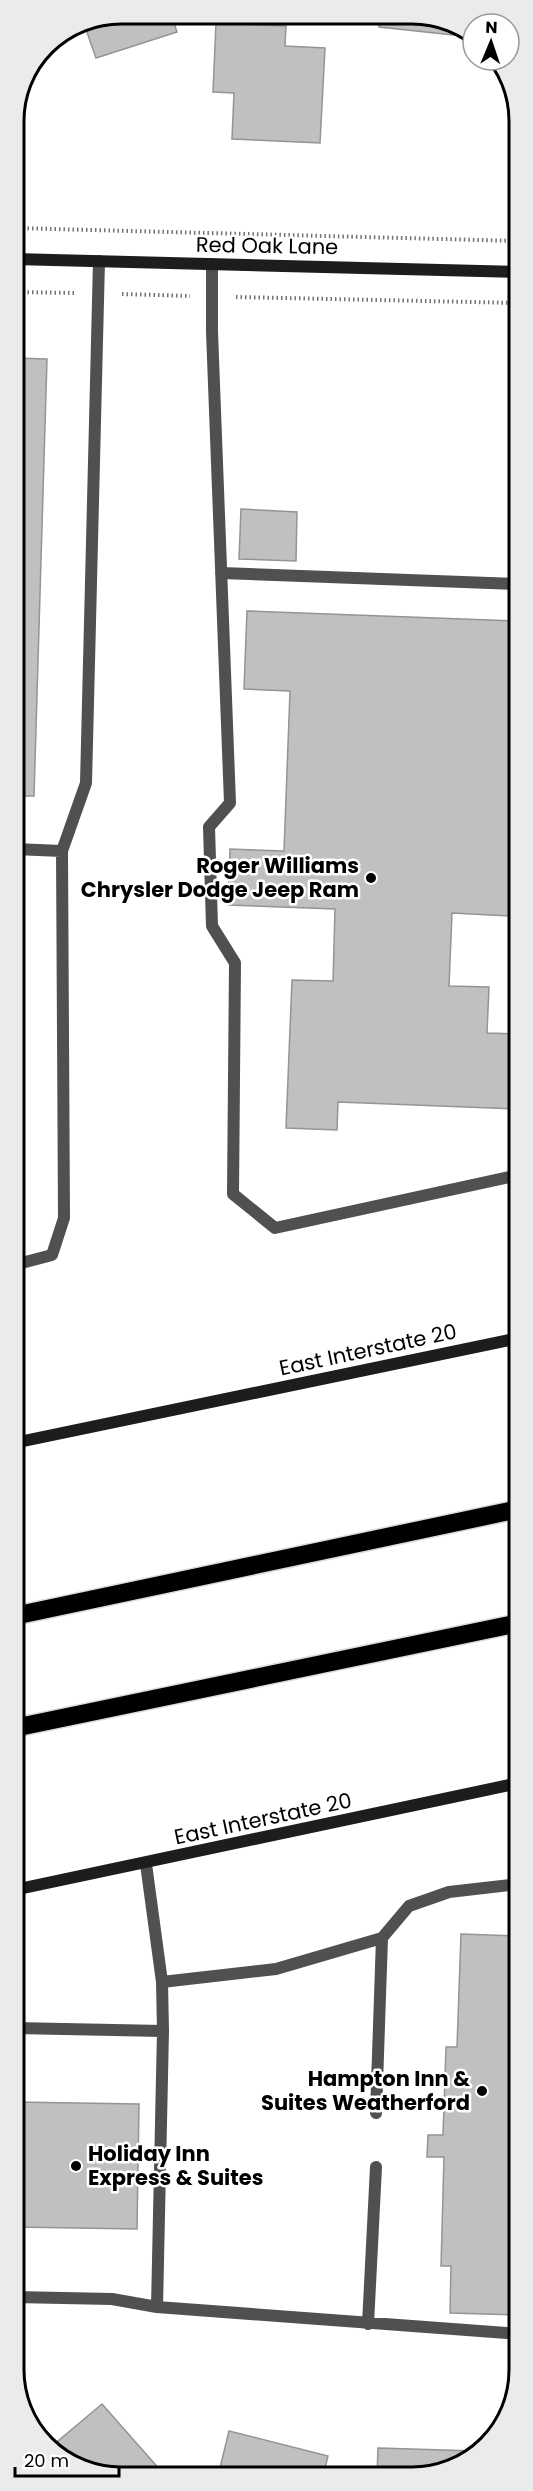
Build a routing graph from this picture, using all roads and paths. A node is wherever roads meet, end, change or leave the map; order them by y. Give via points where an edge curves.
1 (24, 228) edge
2 (509, 241) edge
3 (24, 259) edge
4 (99, 261) junction
5 (213, 264) junction
6 (509, 272) edge
7 (24, 292) edge
8 (98, 293) junction
9 (212, 296) junction
10 (509, 303) edge
11 (221, 573) junction
12 (509, 584) edge
13 (24, 849) edge
14 (62, 851) junction
15 (509, 1177) edge
16 (24, 1262) edge
17 (509, 1340) edge
18 (24, 1441) edge
19 (509, 1511) edge
20 (24, 1614) edge
21 (509, 1625) edge
22 (24, 1726) edge
23 (509, 1785) edge
24 (146, 1864) junction
25 (509, 1885) edge
26 (24, 1888) edge
27 (382, 1938) junction
28 (162, 1982) junction
29 (24, 2028) edge
30 (163, 2031) junction
31 (376, 2113) dead end
32 (376, 2167) dead end
33 (24, 2297) edge
34 (157, 2307) junction
35 (368, 2324) junction
36 (509, 2333) edge

1 - 2 path
3 - 4 main road, Red Oak Lane
4 - 5 main road, Red Oak Lane
4 - 8 lane
5 - 6 main road, Red Oak Lane
5 - 9 lane
7 - 8 path
8 - 9 path
8 - 14 lane via 86,783
9 - 10 path
9 - 11 lane
11 - 12 lane
11 - 15 lane via 230,803 209,827 212,926 235,963 233,1194 275,1228
13 - 14 lane
14 - 16 lane via 64,1218 52,1255
17 - 18 main road, East Interstate 20
19 - 20 highway
21 - 22 highway
23 - 24 main road, East Interstate 20
24 - 26 main road, East Interstate 20
24 - 28 lane
25 - 27 lane via 449,1893 409,1905
27 - 28 lane via 276,1970
27 - 31 lane
28 - 30 lane
29 - 30 lane
30 - 34 lane
32 - 35 lane
33 - 34 lane via 112,2299
34 - 35 lane
35 - 36 lane

